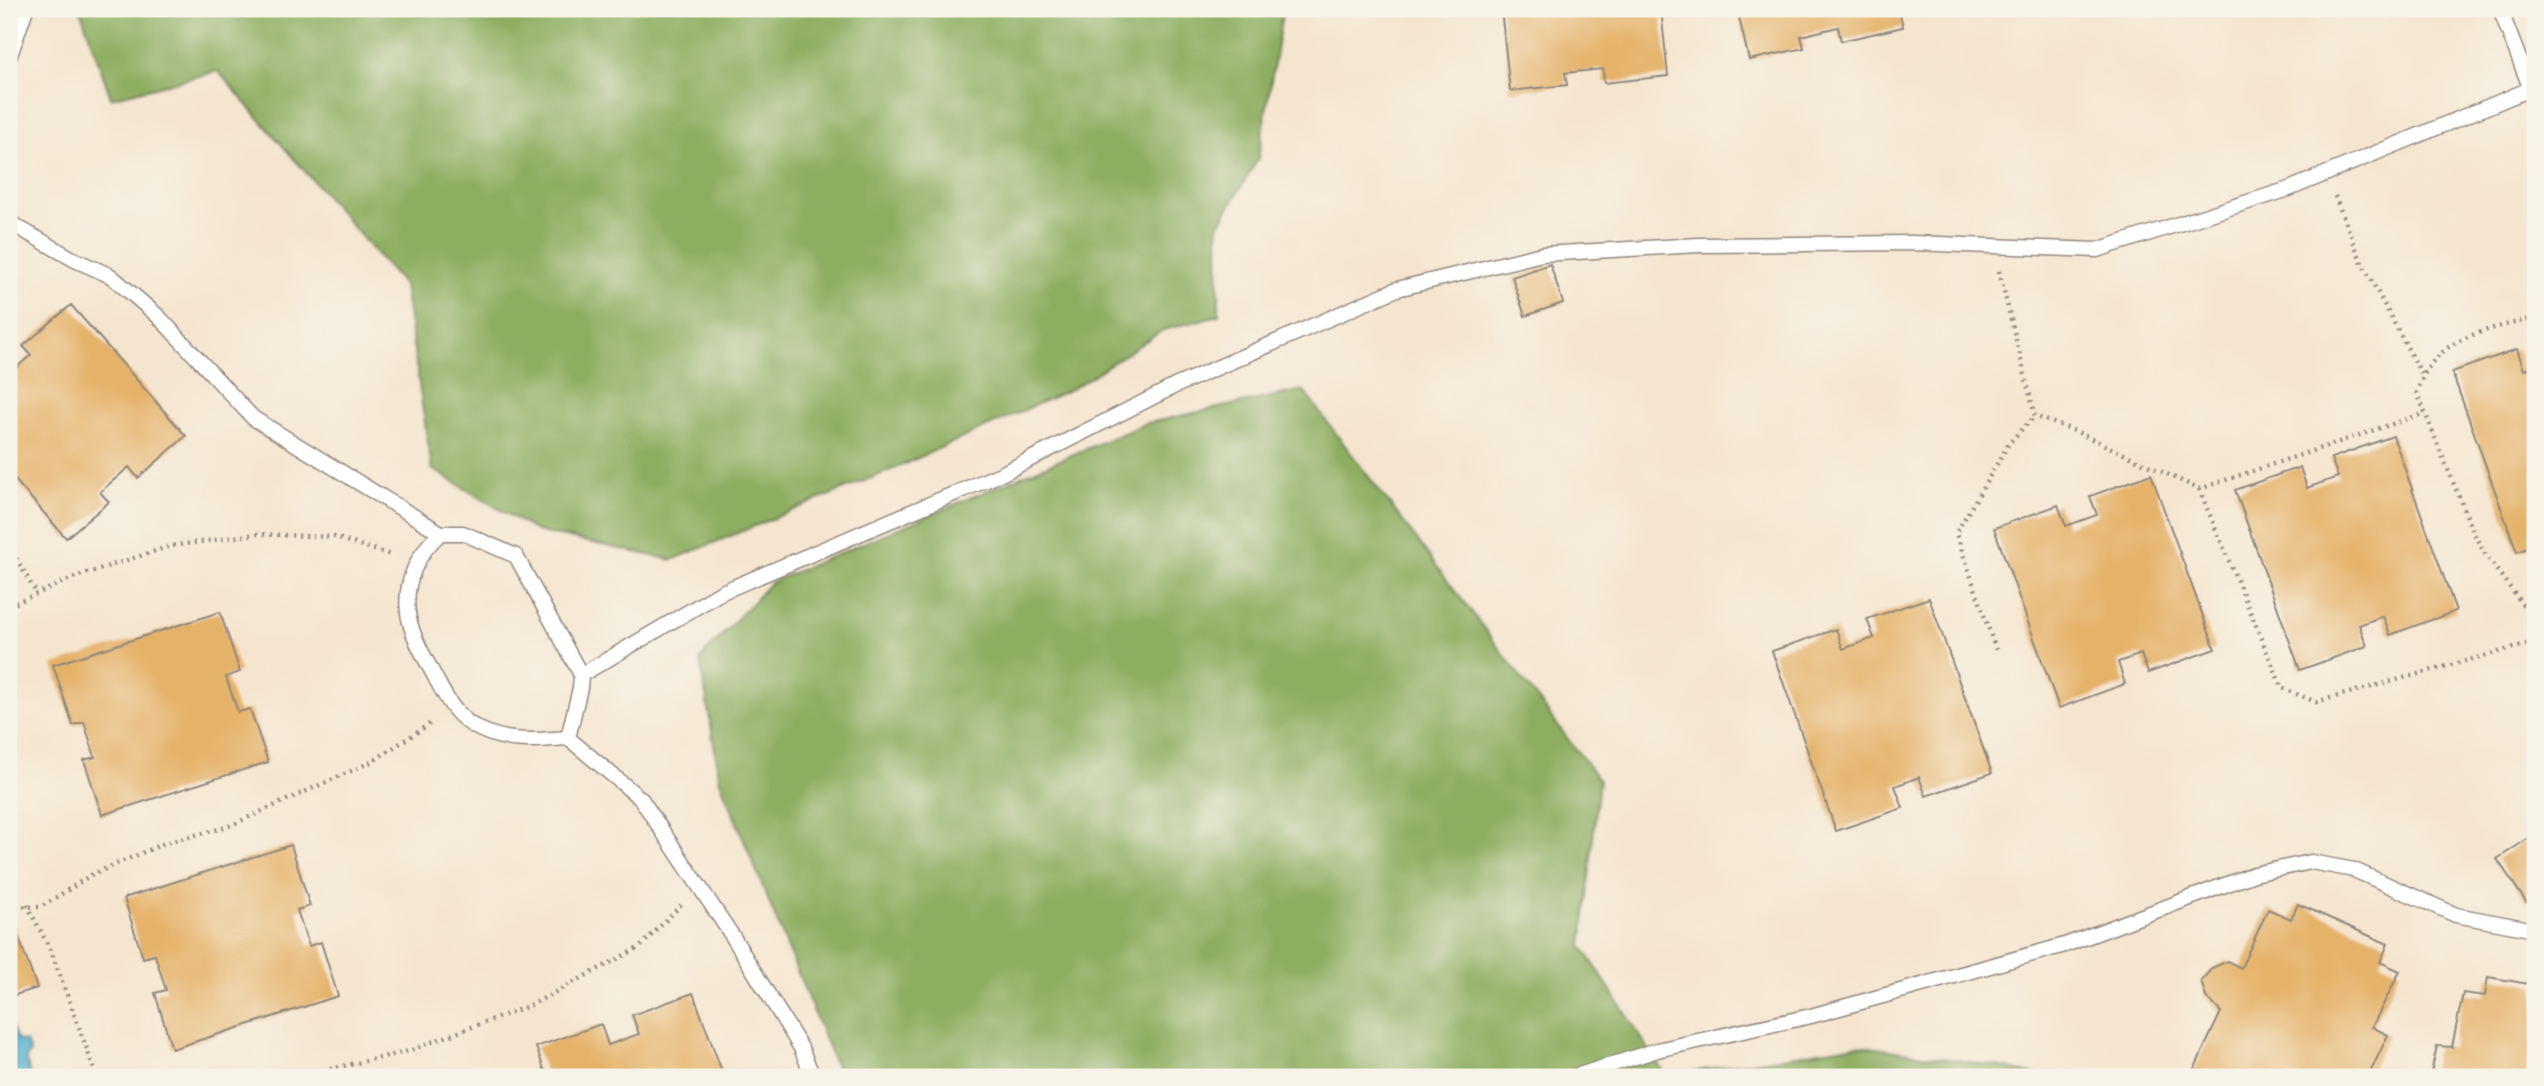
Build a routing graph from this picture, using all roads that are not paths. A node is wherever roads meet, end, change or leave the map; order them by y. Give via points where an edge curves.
1 (26, 9) edge
2 (2500, 9) edge
3 (9, 58) edge
4 (2533, 87) edge
5 (9, 222) edge
6 (441, 533) junction
7 (581, 675) junction
8 (568, 738) junction
9 (2535, 930) edge
10 (813, 1077) edge
11 (1573, 1077) edge

1 - 3 lane
2 - 4 lane
4 - 7 lane via 2289,189 2097,250 1913,243 1699,245 1542,254 1397,289 1175,387 1003,473 722,592
5 - 6 lane via 111,276 159,317 253,418
6 - 7 lane via 463,533 516,556
6 - 8 lane via 415,563 408,614 452,709 478,729 514,741
7 - 8 lane
8 - 10 lane via 640,799 733,937 801,1048
9 - 11 lane via 2456,915 2354,870 2311,862 2254,874 2065,946 1811,1016 1657,1050

